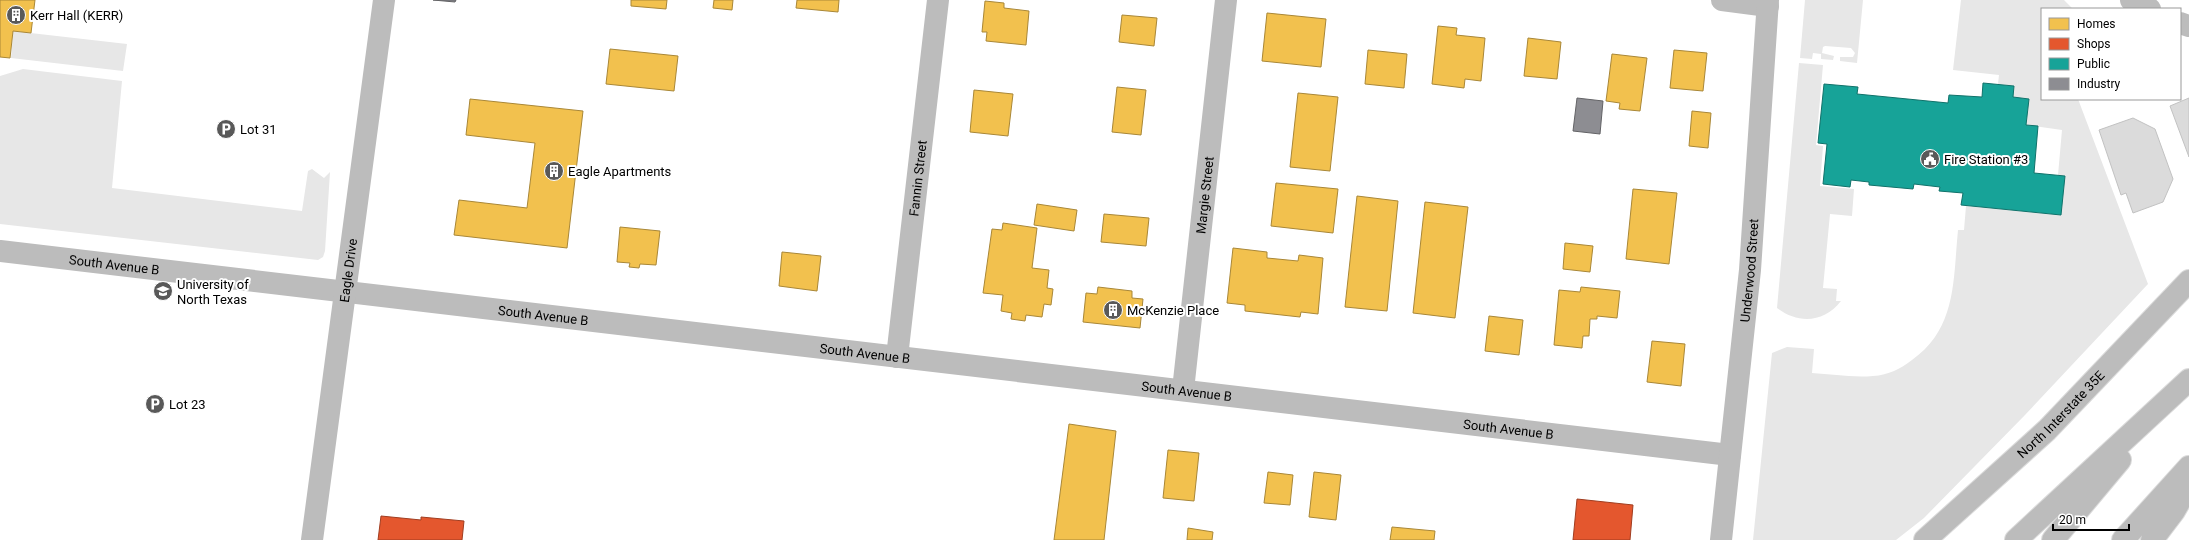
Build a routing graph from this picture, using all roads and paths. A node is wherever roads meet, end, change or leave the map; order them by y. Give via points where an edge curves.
1 (384, 0) edge
2 (938, 0) edge
3 (1226, 0) edge
4 (1722, 0) edge
5 (2131, 0) edge
6 (1768, 3) edge
7 (2148, 8) edge
8 (0, 251) edge
9 (2189, 281) edge
10 (345, 292) junction
11 (897, 357) junction
12 (2189, 380) edge
13 (1183, 390) junction
14 (2173, 396) junction
15 (1730, 455) junction
16 (2189, 467) edge
17 (2189, 485) edge
18 (312, 540) edge
19 (1721, 540) edge
20 (1925, 540) edge
21 (2016, 540) edge
22 (2054, 540) edge
23 (2123, 540) edge
24 (2152, 540) edge

1 - 10 main road, Eagle Drive
2 - 11 main road, Fannin Street
3 - 13 main road, Margie Street
4 - 6 main road
5 - 7 main road
6 - 15 main road, Underwood Street via 1750,270
8 - 10 main road, South Avenue B
9 - 20 main road, North Interstate 35E via 2047,430
10 - 11 main road, South Avenue B
10 - 18 main road, Eagle Drive
11 - 13 main road, South Avenue B
12 - 14 main road
13 - 15 main road, South Avenue B
14 - 21 main road
14 - 22 main road
15 - 19 main road, Underwood Street
16 - 23 main road
17 - 24 main road via 2174,511

